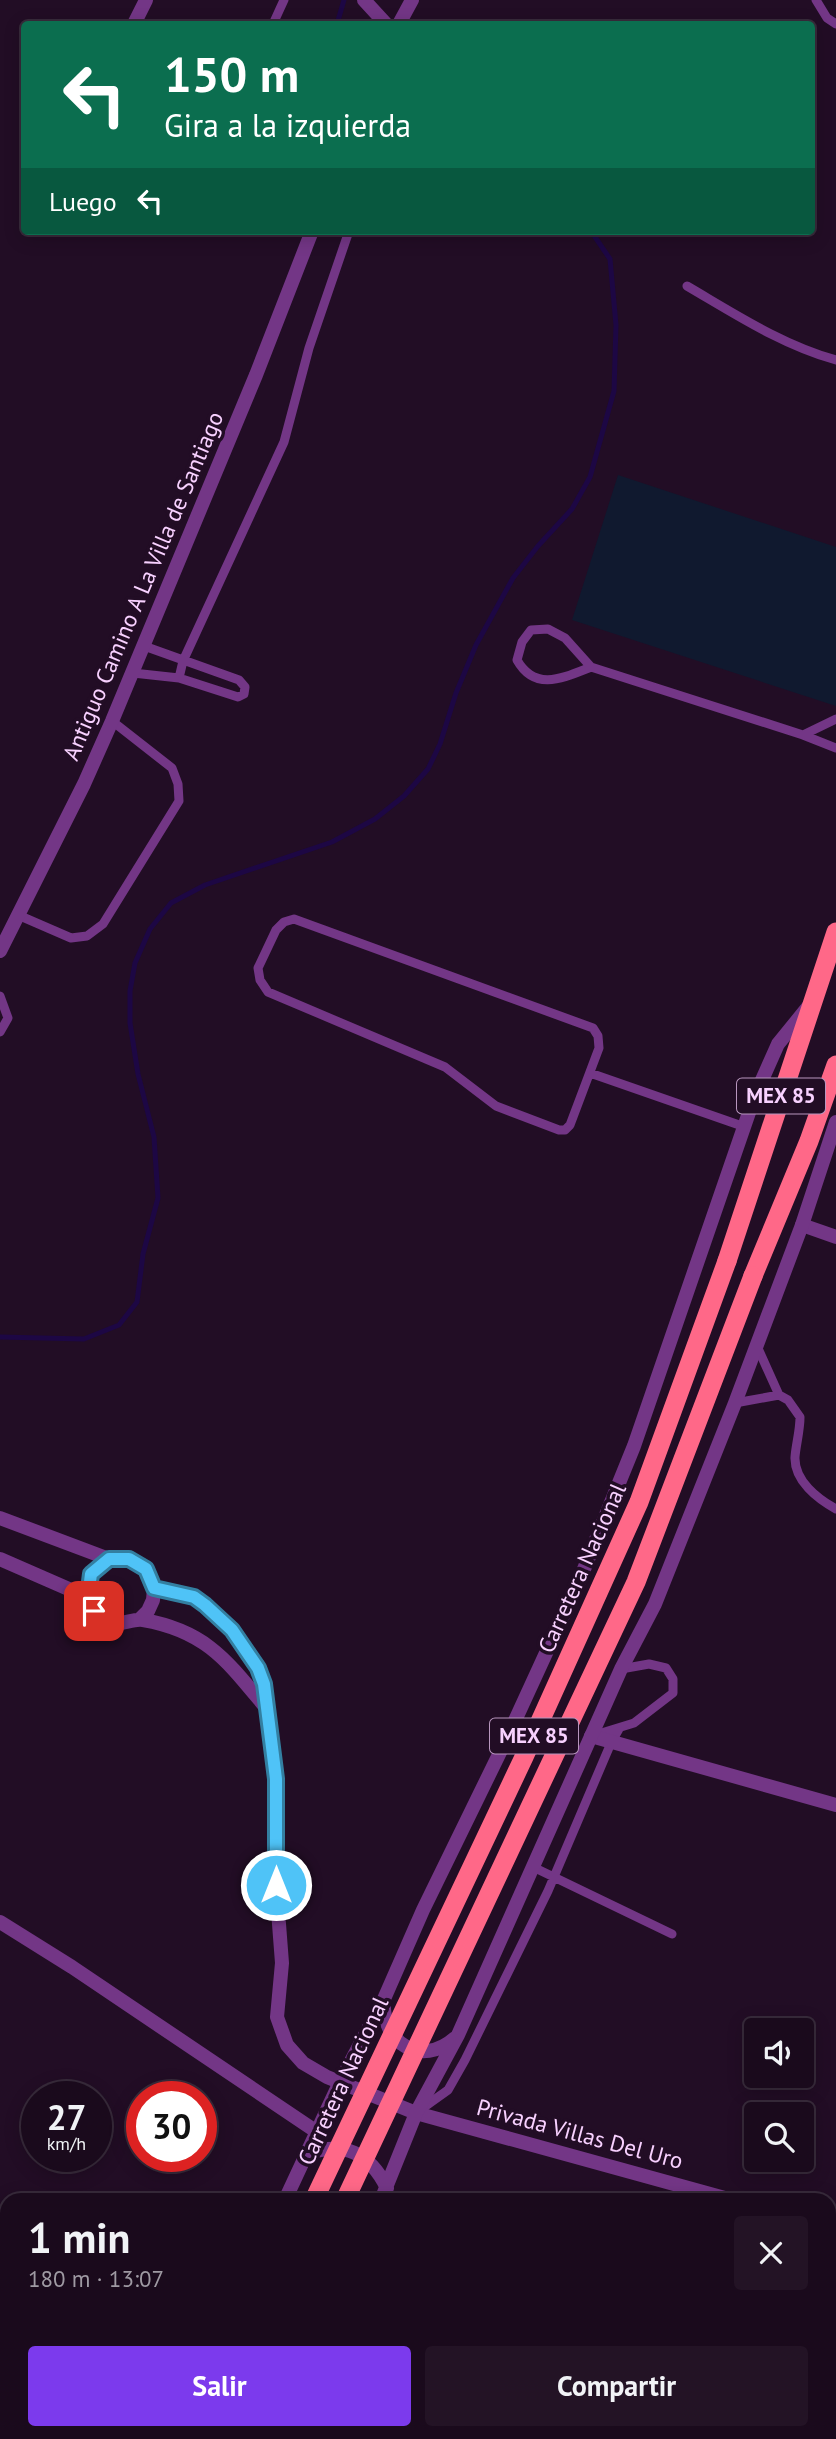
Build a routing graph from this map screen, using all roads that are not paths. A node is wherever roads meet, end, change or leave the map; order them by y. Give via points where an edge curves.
1 (146, 0) edge
2 (284, 0) edge
3 (364, 0) edge
4 (412, 0) edge
5 (816, 0) edge
6 (136, 21) edge
7 (274, 21) edge
8 (383, 21) edge
9 (401, 21) edge
10 (836, 24) edge
11 (310, 235) edge
12 (348, 235) edge
13 (687, 286) dead end
14 (836, 360) edge
15 (144, 646) junction
16 (183, 661) junction
17 (591, 667) junction
18 (133, 673) junction
19 (178, 678) junction
20 (836, 719) edge
21 (112, 721) junction
22 (803, 735) junction
23 (836, 748) edge
24 (18, 915) junction
25 (836, 932) edge
26 (0, 951) edge
27 (0, 996) edge
28 (811, 1003) junction
29 (0, 1032) edge
30 (836, 1065) edge
31 (590, 1073) junction
32 (836, 1122) edge
33 (744, 1127) junction
34 (802, 1225) junction
35 (836, 1237) edge
36 (756, 1343) junction
37 (779, 1395) junction
38 (735, 1403) junction
39 (836, 1509) edge
40 (0, 1518) edge
41 (0, 1559) edge
42 (109, 1559) junction
43 (154, 1588) junction
44 (88, 1597) junction
45 (140, 1619) junction
46 (621, 1669) junction
47 (268, 1710) junction
48 (619, 1729) junction
49 (591, 1736) junction
50 (611, 1743) junction
51 (836, 1805) edge
52 (533, 1867) junction
53 (553, 1878) junction
54 (0, 1922) edge
55 (672, 1934) dead end
56 (384, 1999) junction
57 (458, 2035) junction
58 (340, 2082) junction
59 (416, 2113) junction
60 (317, 2132) junction
61 (306, 2154) junction
62 (288, 2193) edge
63 (317, 2193) edge
64 (348, 2193) edge
65 (384, 2193) edge
66 (384, 2193) edge
67 (707, 2193) edge

1 - 6 street
2 - 7 lane
3 - 8 street
4 - 9 street
5 - 10 lane
11 - 15 street, Antiguo Camino A La Villa de Santiago
12 - 16 lane via 309,348 284,442
13 - 14 lane via 773,336
15 - 16 lane
15 - 18 street, Antiguo Camino A La Villa de Santiago
16 - 19 lane
16 - 19 lane via 239,680 244,694 238,698
17 - 17 lane via 565,638 548,629 531,630 517,660 534,678 564,678
17 - 22 lane
18 - 19 lane
18 - 21 street, Antiguo Camino A La Villa de Santiago
20 - 22 lane
21 - 24 street, Antiguo Camino A La Villa de Santiago
21 - 24 lane via 172,768 179,801 103,924 87,936 71,938
22 - 23 lane
24 - 26 street, Antiguo Camino A La Villa de Santiago
25 - 28 highway, Carretera Nacional / MEX 85
27 - 29 lane via 8,1017
28 - 33 street, MEX 85 via 778,1044
28 - 63 highway, Carretera Nacional / MEX 85, bridge via 727,1261 639,1502 524,1758
30 - 64 highway, MEX 85, bridge via 636,1582
31 - 31 lane via 599,1048 593,1028 294,919 276,930 258,968 268,992 445,1067 496,1106 559,1130 570,1125
31 - 33 lane
32 - 34 street, MEX 85
33 - 56 street, MEX 85 via 634,1446 580,1579
34 - 35 street
34 - 36 street, MEX 85
36 - 37 lane
36 - 38 street, MEX 85
37 - 38 lane
37 - 39 lane via 800,1418 795,1458 800,1478
38 - 46 street, MEX 85 via 655,1604
40 - 42 street
41 - 44 street
42 - 43 street via 129,1559 146,1569
42 - 44 street via 91,1574
43 - 45 street via 153,1600
43 - 47 street, Privada Villas Del Uro via 194,1597 232,1630 258,1668
44 - 45 street via 94,1611 108,1623
45 - 47 street via 193,1635 244,1679
46 - 48 lane via 649,1664 666,1668 673,1679 673,1693
46 - 49 street, MEX 85
47 - 58 street, Privada Villas Del Uro via 276,1779 282,1963 277,2017 288,2045 303,2063
48 - 49 lane
48 - 50 lane
49 - 50 street
49 - 52 street, MEX 85
50 - 51 street
50 - 53 lane, MEX 85
52 - 53 lane
52 - 57 street, MEX 85
53 - 55 lane
53 - 59 lane, MEX 85 via 448,2090
54 - 60 street
56 - 57 street via 389,2031 407,2047 430,2051 446,2046
56 - 58 street, MEX 85
57 - 59 street, MEX 85
58 - 59 street, Privada Villas Del Uro
58 - 60 street, MEX 85
59 - 65 street, MEX 85
59 - 67 street, Privada Villas Del Uro
60 - 61 street, MEX 85
61 - 62 street, MEX 85
61 - 66 street, MEX 85 via 321,2148 354,2152 380,2173

